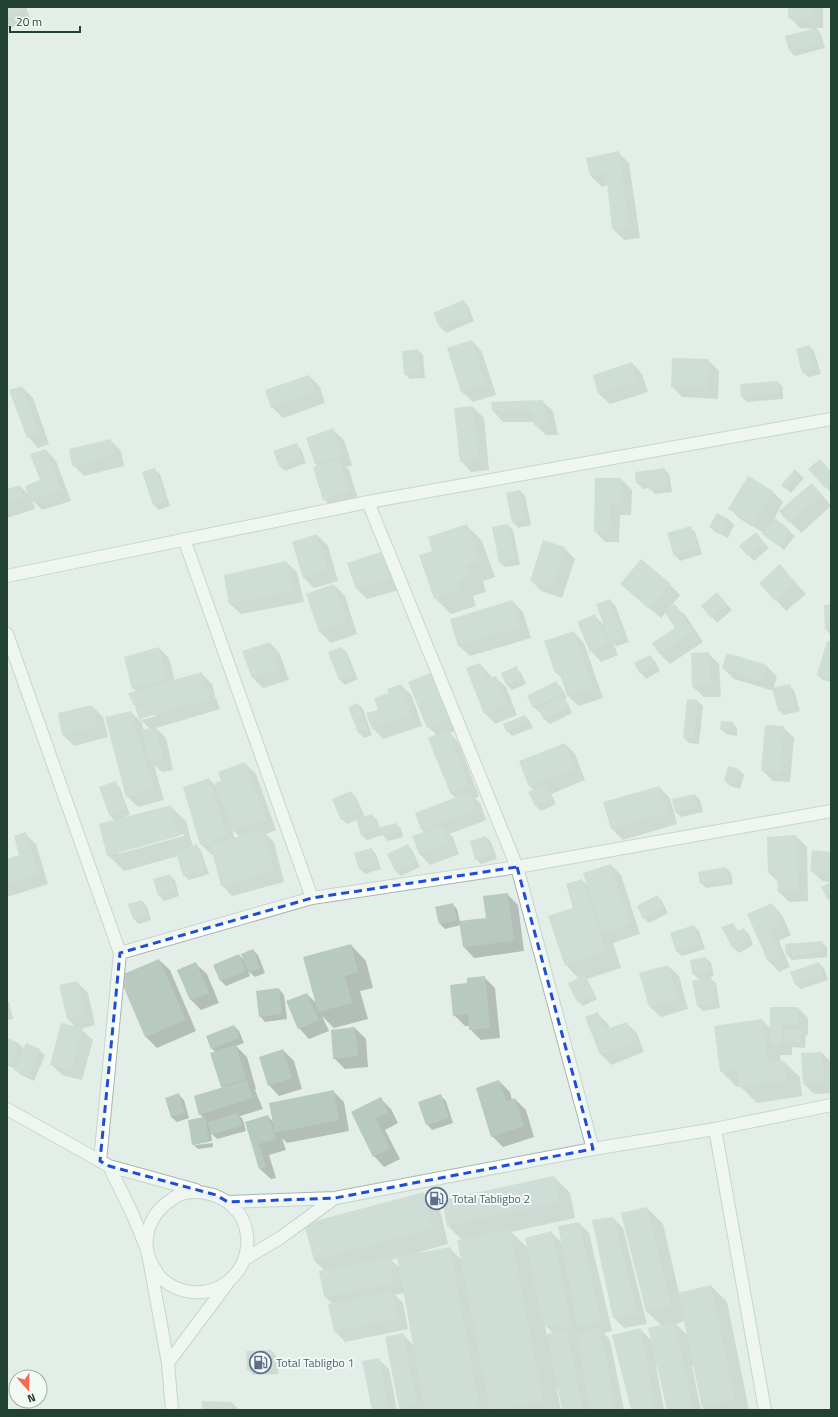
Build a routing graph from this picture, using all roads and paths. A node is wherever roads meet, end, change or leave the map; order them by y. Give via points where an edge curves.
1 (831, 419) edge
2 (368, 502) junction
3 (184, 539) junction
4 (7, 576) edge
5 (7, 634) edge
6 (831, 811) edge
7 (517, 867) junction
8 (312, 898) junction
9 (120, 953) junction
10 (831, 1104) edge
11 (7, 1109) edge
12 (715, 1129) junction
13 (593, 1149) junction
14 (104, 1164) junction
15 (203, 1192) junction
16 (335, 1198) junction
17 (228, 1202) junction
18 (147, 1253) junction
19 (245, 1259) junction
20 (227, 1284) junction
21 (168, 1363) junction
22 (172, 1410) edge
23 (765, 1410) edge

1 - 2 street
2 - 3 street
2 - 7 street
3 - 4 street
3 - 8 street
5 - 9 street
6 - 7 street
7 - 8 street
7 - 13 street
8 - 9 street
9 - 14 street
10 - 12 street
11 - 14 street
12 - 13 street
12 - 23 street
13 - 16 street
14 - 15 street
14 - 18 street via 132,1213
15 - 17 street via 216,1195
15 - 18 street via 181,1194 162,1206 149,1224
16 - 17 street
16 - 19 street via 280,1238
17 - 19 street via 239,1213 246,1228 248,1244
18 - 20 street via 161,1278 181,1291 205,1292
18 - 21 street
19 - 20 street via 237,1274
20 - 21 street
21 - 22 street

